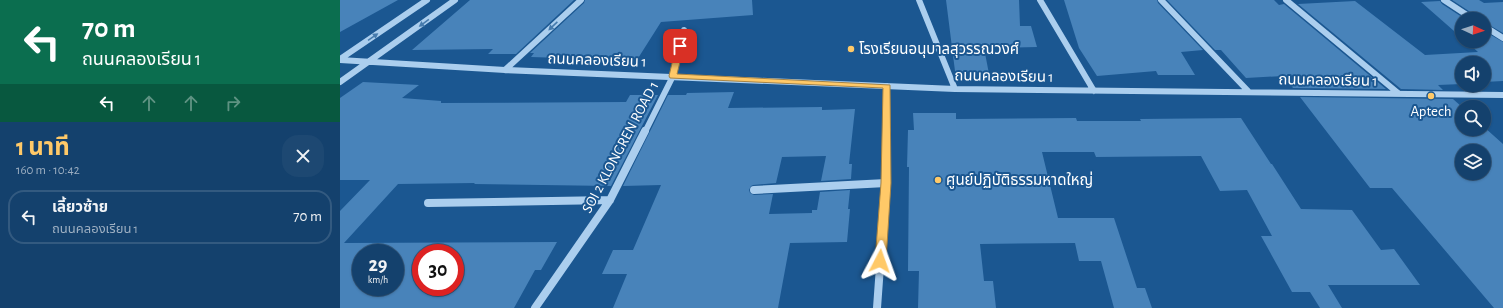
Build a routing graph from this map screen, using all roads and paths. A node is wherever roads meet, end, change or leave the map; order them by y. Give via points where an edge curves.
1 (427, 0) edge
2 (455, 0) edge
3 (581, 0) edge
4 (919, 0) edge
5 (1040, 0) edge
6 (1161, 0) edge
7 (1286, 0) edge
8 (1444, 0) edge
9 (1462, 12) edge
10 (684, 30) dead end
11 (1491, 30) edge
12 (1503, 38) edge
13 (340, 59) edge
14 (370, 61) junction
15 (505, 70) junction
16 (673, 76) junction
17 (340, 82) edge
18 (887, 86) junction
19 (955, 89) junction
20 (1094, 91) junction
21 (1250, 92) junction
22 (1398, 93) junction
23 (1503, 95) edge
24 (886, 183) junction
25 (754, 190) dead end
26 (610, 200) junction
27 (428, 203) dead end
28 (535, 308) edge
29 (877, 308) edge

13 -> 1 street
2 -> 14 street
3 -> 15 street
4 - 19 street
5 - 20 street
6 - 21 street
7 - 22 street
8 - 9 street
10 - 16 street, SOI 2 KLONGREN ROAD 1
11 - 12 street
13 - 14 street, ถนนคลองเรียน 1
14 - 15 street, ถนนคลองเรียน 1
14 - 17 street
15 - 16 street, ถนนคลองเรียน 1
16 - 18 street, ถนนคลองเรียน 1
16 - 26 street, SOI 2 KLONGREN ROAD 1
18 - 19 street, ถนนคลองเรียน 1
18 - 24 street
19 - 20 street, ถนนคลองเรียน 1
20 - 21 street, ถนนคลองเรียน 1
21 - 22 street, ถนนคลองเรียน 1
22 - 23 street, ถนนคลองเรียน 1
24 - 25 street
24 - 29 street
26 - 27 street
26 - 28 street, SOI 2 KLONGREN ROAD 1

